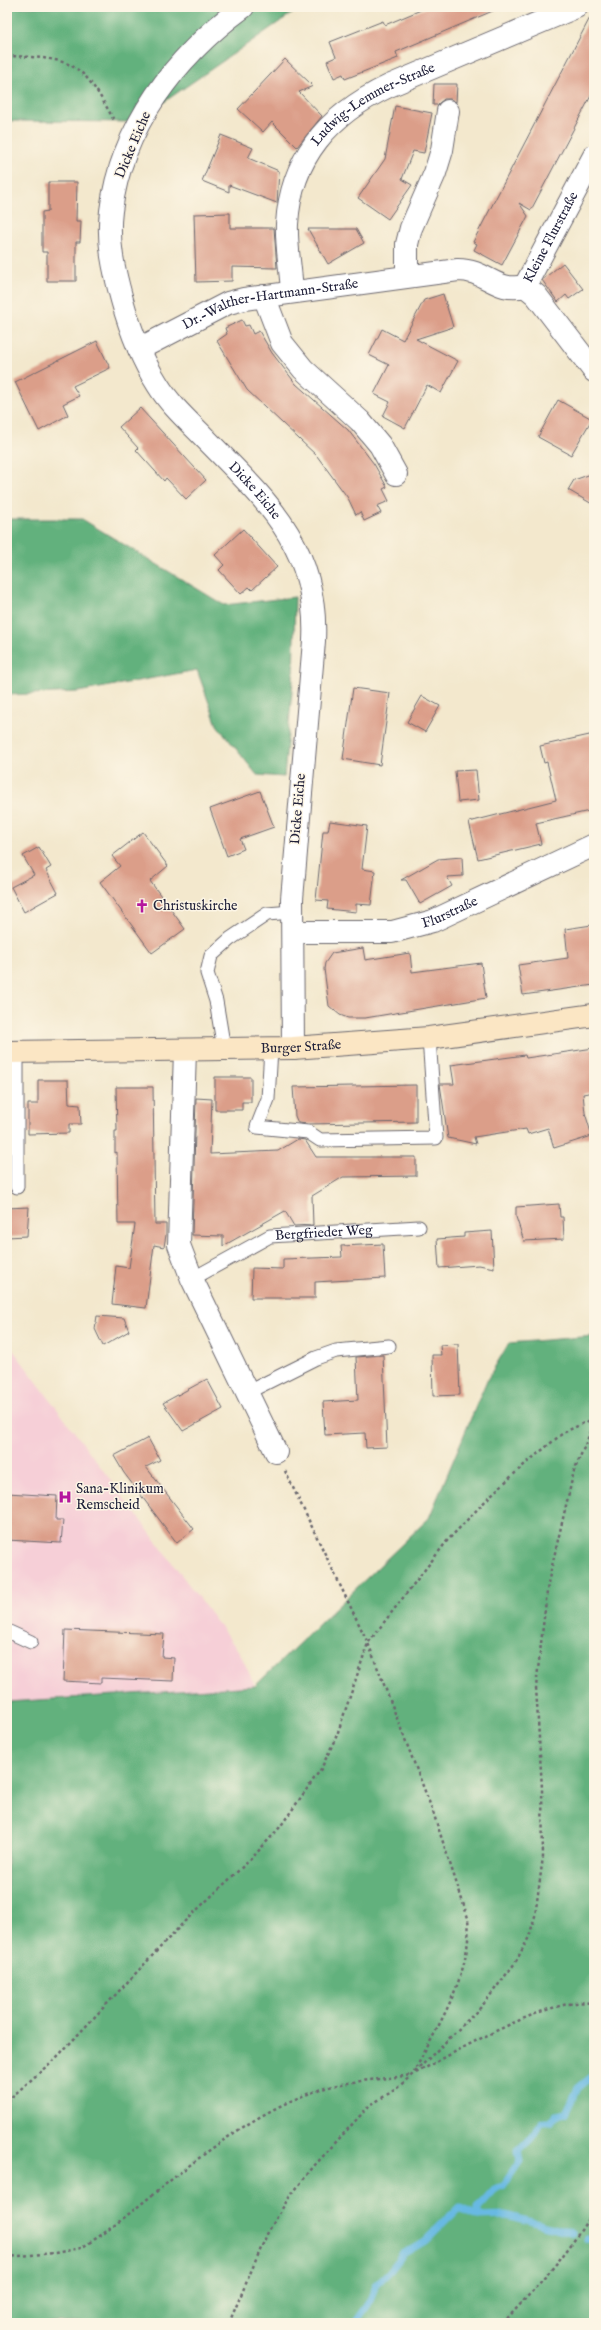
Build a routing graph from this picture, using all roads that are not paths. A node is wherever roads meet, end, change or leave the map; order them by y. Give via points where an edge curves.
1 (243, 7) edge
2 (576, 7) edge
3 (448, 111) dead end
4 (594, 156) edge
5 (407, 276) junction
6 (525, 286) junction
7 (292, 292) junction
8 (264, 296) junction
9 (140, 348) junction
10 (594, 371) edge
11 (396, 474) dead end
12 (594, 845) edge
13 (292, 922) junction
14 (594, 1015) edge
15 (429, 1038) junction
16 (293, 1048) junction
17 (224, 1049) junction
18 (271, 1049) junction
19 (185, 1050) junction
20 (12, 1052) edge
21 (17, 1187) dead end
22 (419, 1227) dead end
23 (192, 1279) junction
24 (389, 1346) dead end
25 (248, 1392) junction
26 (276, 1452) road end
27 (7, 1631) edge
28 (31, 1642) dead end

1 - 9 street, Dicke Eiche via 198,43 172,72 150,104 130,143 116,186 111,212 113,266 129,324
2 - 7 street, Ludwig-Lemmer-Straße via 388,86 362,99 340,116 309,152 296,181 288,224
3 - 5 street via 442,150 435,173 411,228 407,244
4 - 6 street, Kleine Flurstraße
5 - 6 street, Dr.-Walther-Hartmann-Straße via 466,270 505,288
5 - 7 street, Dr.-Walther-Hartmann-Straße
6 - 10 street, Kleine Flurstraße via 536,295
7 - 8 street, Dr.-Walther-Hartmann-Straße
8 - 9 street, Dr.-Walther-Hartmann-Straße via 228,303
8 - 11 street via 282,343 303,369 360,421 375,439
9 - 13 street, Dicke Eiche via 158,385 178,411 253,486 290,534 310,587 315,617 314,641 296,832
12 - 13 street, Flurstraße via 433,921 392,932
13 - 16 street, Dicke Eiche
13 - 17 lane via 267,914 230,939 211,956 207,973 216,1001
14 - 15 main road, Burger Straße
15 - 16 main road, Burger Straße
15 - 18 lane via 436,1138 320,1140 308,1132 257,1128 268,1099
16 - 18 main road, Burger Straße
17 - 18 main road, Burger Straße
17 - 19 main road, Burger Straße
19 - 20 main road, Burger Straße
19 - 23 street via 179,1245
20 - 21 lane
22 - 23 lane, Bergfrieder Weg via 270,1236
23 - 25 street
24 - 25 lane via 336,1351
25 - 26 street
27 - 28 lane

